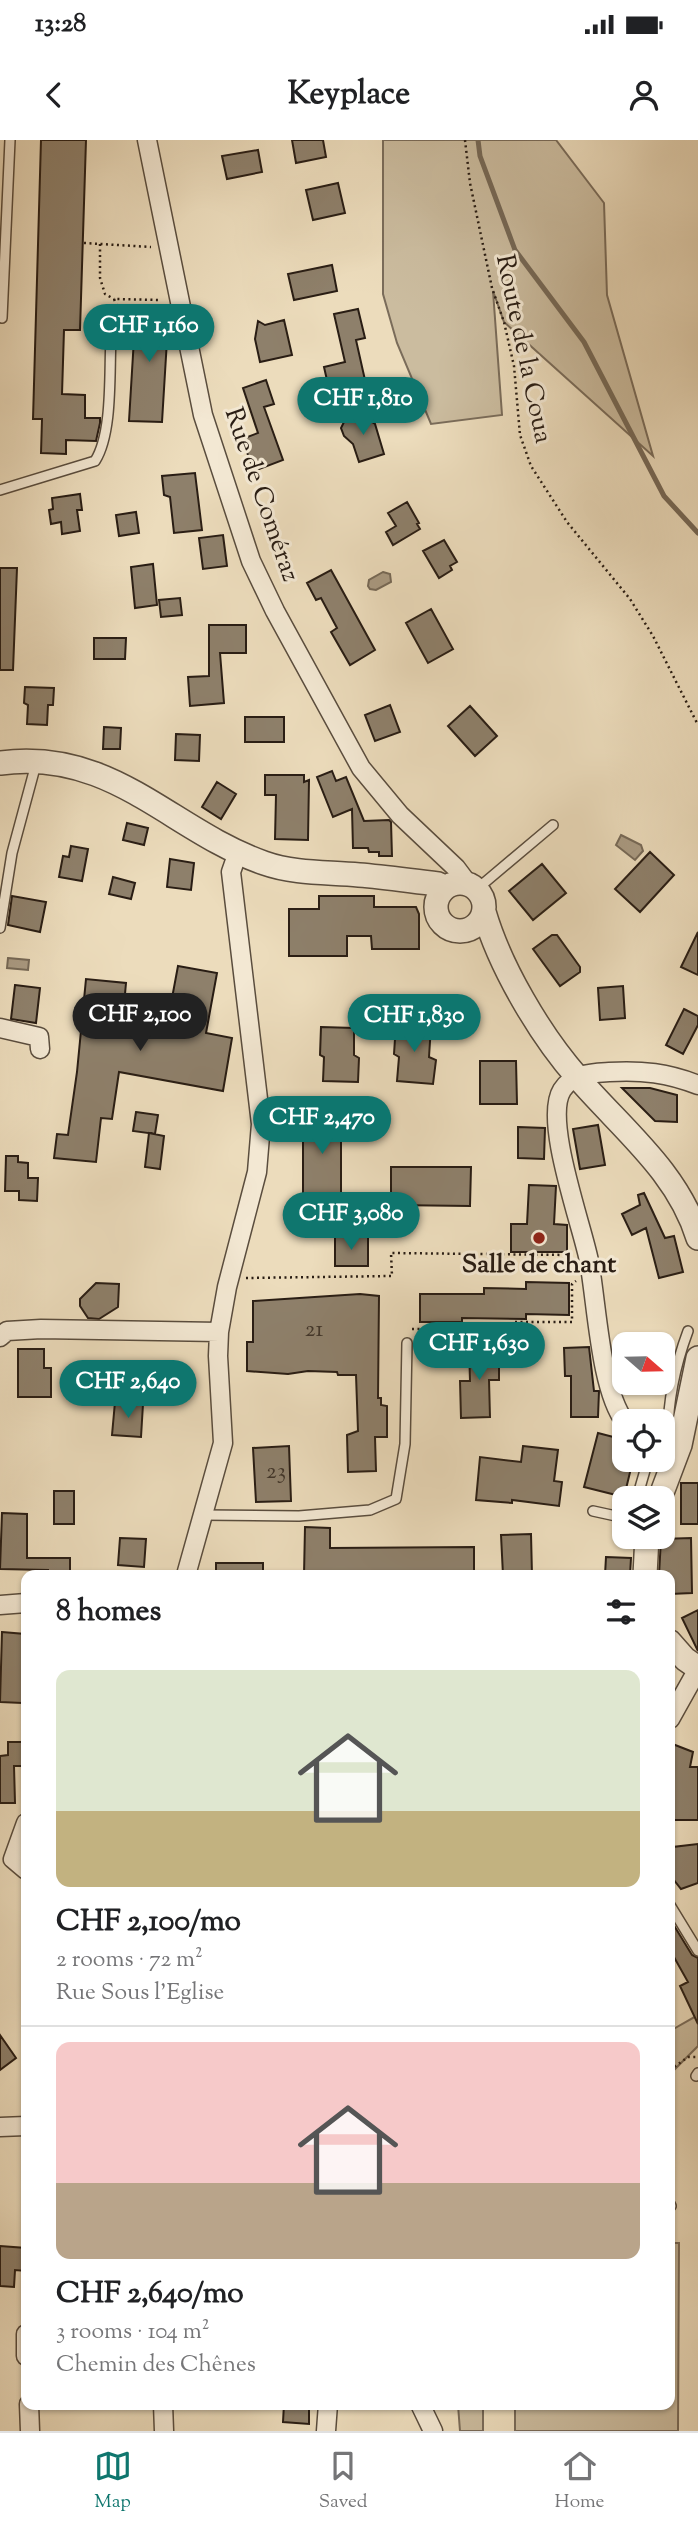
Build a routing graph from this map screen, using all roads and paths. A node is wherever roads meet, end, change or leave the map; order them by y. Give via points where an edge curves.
1 (10, 140) edge
2 (465, 140) edge
3 (145, 141) edge
4 (84, 243) dead end
5 (100, 244) junction
6 (169, 246) junction
7 (114, 299) junction
8 (161, 300) dead end
9 (2, 318) dead end
10 (111, 333) joint
11 (0, 490) edge
12 (698, 725) edge
13 (36, 762) junction
14 (0, 763) edge
15 (553, 825) dead end
16 (238, 852) junction
17 (388, 879) junction
18 (458, 886) junction
19 (484, 912) junction
20 (438, 917) junction
21 (0, 928) edge
22 (458, 931) junction
23 (505, 965) junction
24 (0, 1028) edge
25 (40, 1049) dead end
26 (576, 1076) junction
27 (698, 1085) edge
28 (698, 1238) edge
29 (587, 1254) junction
30 (591, 1274) junction
31 (229, 1278) junction
32 (412, 1329) dead end
33 (688, 1331) dead end
34 (219, 1332) junction
35 (0, 1337) edge
36 (407, 1343) dead end
37 (698, 1358) edge
38 (618, 1409) edge
39 (670, 1409) edge
40 (675, 1428) edge
41 (593, 1511) dead end
42 (203, 1515) junction
43 (612, 1515) edge
44 (646, 1549) edge
45 (187, 1570) edge
46 (645, 1570) edge
47 (21, 1603) edge
48 (0, 1605) edge
49 (675, 1648) edge
50 (698, 1668) edge
51 (675, 1710) edge
52 (21, 1837) edge
53 (21, 1866) edge
54 (675, 1913) edge
55 (698, 1951) edge
56 (698, 2057) edge
57 (675, 2066) edge
58 (21, 2126) edge
59 (0, 2127) edge
60 (29, 2410) edge
61 (163, 2410) edge
62 (328, 2410) edge
63 (425, 2410) edge
64 (30, 2431) edge
65 (164, 2431) edge
66 (326, 2431) edge
67 (433, 2431) edge

1 - 9 lane
2 - 12 path, Route de la Coua via 492,288 514,366 520,435 531,466 567,522 636,608
3 - 6 street, Rue de Coméraz
4 - 5 path
5 - 6 path
5 - 7 path via 100,278 105,294
6 - 18 street, Rue de Coméraz via 203,415 251,561 361,768 445,859
7 - 8 path
7 - 10 path via 120,314
10 - 11 lane via 106,432 95,461
13 - 14 street
13 - 16 street via 117,782
13 - 21 lane via 12,853
15 - 18 lane
16 - 17 street via 290,870
16 - 31 street via 232,885 261,1124 252,1198
17 - 18 street
17 - 20 street via 418,895
18 - 19 street via 484,900
18 - 20 street via 437,900
19 - 22 street via 476,925
19 - 23 street
20 - 22 street
22 - 23 street
23 - 26 street
24 - 25 street via 39,1037
26 - 27 street via 643,1070
26 - 28 street via 671,1182
26 - 29 street via 561,1092 557,1111 564,1167
29 - 30 street
29 - 31 path via 391,1253 392,1276
30 - 32 path via 572,1284 572,1322 512,1322 512,1329
30 - 38 street via 611,1395
31 - 34 street
33 - 39 lane via 678,1357
34 - 35 street via 40,1329 7,1331
34 - 42 street via 224,1432
36 - 42 lane via 405,1444 396,1499 370,1510 311,1515
37 - 40 street
41 - 43 lane
42 - 45 street
44 - 46 street
47 - 48 street
49 - 50 street
50 - 51 street
52 - 53 street via 13,1859
54 - 55 lane
56 - 57 path via 688,2057
58 - 59 street
60 - 64 street
61 - 65 street
62 - 66 street
63 - 67 street

